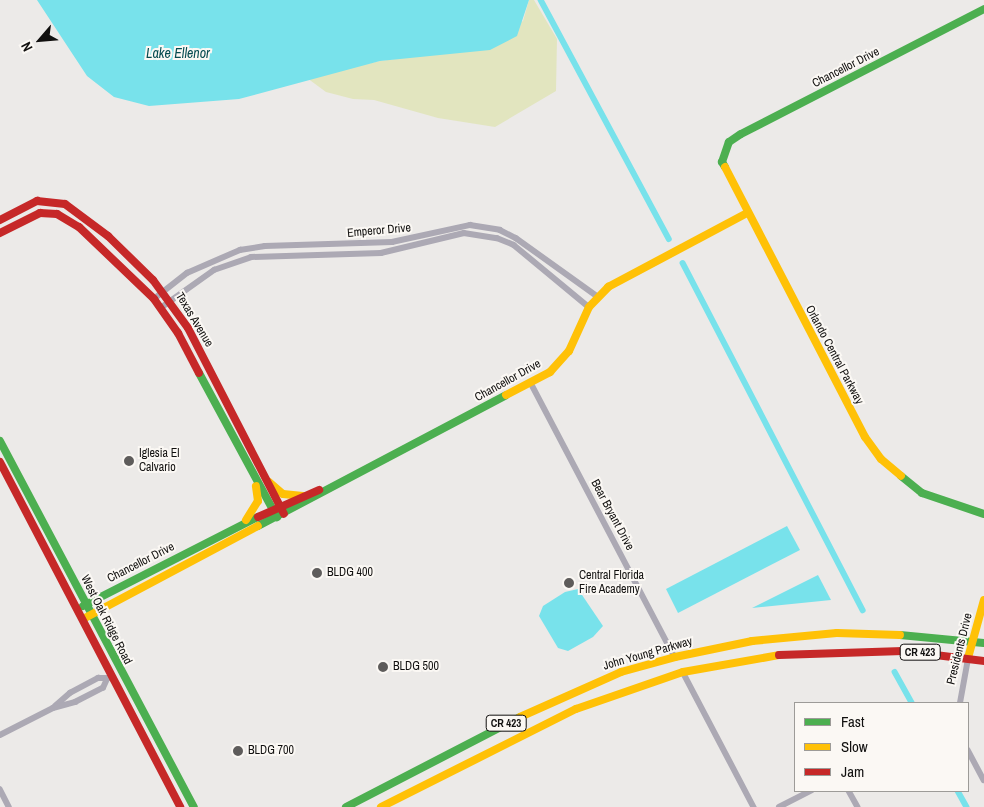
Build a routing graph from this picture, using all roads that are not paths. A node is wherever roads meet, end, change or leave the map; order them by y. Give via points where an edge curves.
1 (984, 9) edge
2 (723, 152) joint
3 (24, 207) junction
4 (77, 210) junction
5 (747, 213) junction
6 (29, 217) junction
7 (0, 220) edge
8 (70, 220) junction
9 (0, 233) edge
10 (108, 236) junction
11 (100, 246) junction
12 (163, 291) junction
13 (597, 296) junction
14 (154, 299) junction
15 (170, 300) junction
16 (162, 307) junction
17 (589, 307) junction
18 (188, 328) junction
19 (178, 333) junction
20 (531, 383) junction
21 (0, 441) edge
22 (0, 462) edge
23 (264, 476) junction
24 (351, 476) junction
25 (253, 477) junction
26 (306, 496) junction
27 (278, 512) junction
28 (984, 514) edge
29 (236, 527) junction
30 (984, 600) edge
31 (86, 604) junction
32 (78, 608) junction
33 (91, 615) junction
34 (83, 619) junction
35 (973, 641) junction
36 (984, 643) edge
37 (710, 648) junction
38 (674, 657) junction
39 (968, 658) junction
40 (984, 660) edge
41 (683, 672) junction
42 (110, 678) junction
43 (650, 682) junction
44 (960, 702) edge
45 (53, 708) junction
46 (0, 735) edge
47 (156, 738) junction
48 (969, 752) edge
49 (984, 780) edge
50 (0, 789) edge
51 (809, 792) edge
52 (850, 792) edge
53 (9, 807) edge
54 (180, 807) edge
55 (194, 807) edge
56 (346, 807) edge
57 (381, 807) edge
58 (754, 807) edge
59 (779, 807) edge
60 (858, 807) edge

1 - 2 main road, Chancellor Drive via 741,134 729,142
2 - 5 main road, Orlando Central Parkway via 726,174
3 - 4 main road, Texas Avenue via 46,200
3 - 6 street
3 - 7 main road, Texas Avenue
4 - 8 street
4 - 10 main road, Texas Avenue
5 - 13 main road, Chancellor Drive via 623,278
5 - 28 main road, Orlando Central Parkway via 862,432 881,459 922,493
6 - 8 main road, Texas Avenue via 49,212
6 - 9 main road, Texas Avenue
8 - 11 main road, Texas Avenue
10 - 11 street
10 - 12 main road, Texas Avenue
11 - 14 main road, Texas Avenue
12 - 13 street, Emperor Drive via 204,264 240,250 265,246 392,242 470,225 500,230 516,238
12 - 14 street, Emperor Drive
12 - 15 main road, Texas Avenue
13 - 17 main road, Chancellor Drive
14 - 16 main road, Texas Avenue
15 - 16 street, Emperor Drive
15 - 17 street, Emperor Drive via 214,270 251,257 381,253 464,233 497,238 514,245
15 - 18 main road, Texas Avenue
16 - 19 main road, Texas Avenue
17 - 20 main road, Chancellor Drive via 570,351 550,372
18 - 19 street
18 - 23 main road, Texas Avenue
19 - 25 main road, Texas Avenue
20 - 24 main road, Chancellor Drive
20 - 38 street, Bear Bryant Drive
21 - 31 main road, West Oak Ridge Road
22 - 32 main road, West Oak Ridge Road
23 - 26 main road via 283,494
23 - 27 main road, Texas Avenue
24 - 26 main road, Chancellor Drive
24 - 27 main road, Chancellor Drive
25 - 27 main road, Texas Avenue
25 - 29 main road via 258,501 250,517
26 - 27 main road, Chancellor Drive
27 - 29 main road, Chancellor Drive
27 - 33 main road, Chancellor Drive
29 - 31 main road, Chancellor Drive
30 - 35 main road, Presidents Drive
31 - 32 main road, Chancellor Drive
31 - 33 main road, West Oak Ridge Road
32 - 34 main road, West Oak Ridge Road
33 - 34 main road, Chancellor Drive
33 - 47 main road, West Oak Ridge Road
34 - 42 main road, West Oak Ridge Road
35 - 36 main road, John Young Parkway / CR 423
35 - 37 main road, John Young Parkway / CR 423 via 918,635 837,633
35 - 39 main road, Presidents Drive
37 - 38 main road, John Young Parkway / CR 423
37 - 41 main road
38 - 43 main road via 665,670
38 - 56 main road, John Young Parkway / CR 423 via 621,672 553,700
39 - 40 main road, CR 423
39 - 41 main road, CR 423 via 895,651 819,651
39 - 44 street, Presidents Drive
41 - 43 main road, CR 423
41 - 58 street
42 - 45 street via 103,688 75,702
42 - 45 street via 98,678 70,693
42 - 47 main road via 124,689 145,730
42 - 54 main road, West Oak Ridge Road
43 - 57 main road, CR 423 via 558,716
45 - 46 street
47 - 55 main road, West Oak Ridge Road
48 - 49 street
50 - 53 street
51 - 59 street
52 - 60 street

